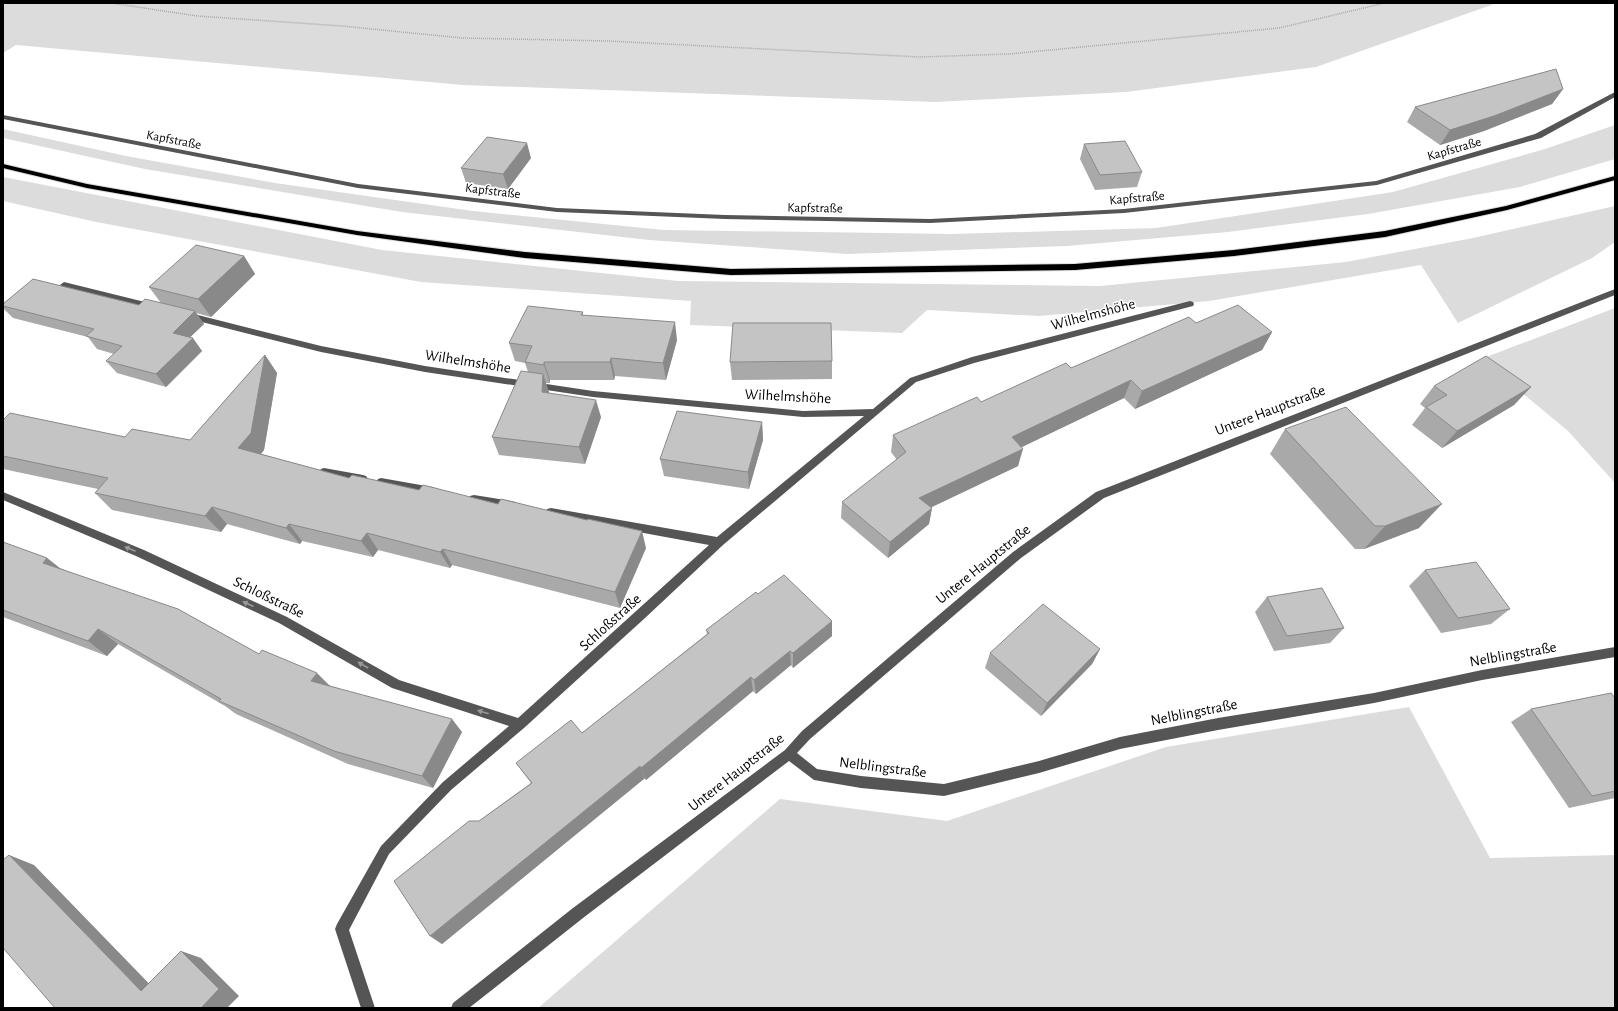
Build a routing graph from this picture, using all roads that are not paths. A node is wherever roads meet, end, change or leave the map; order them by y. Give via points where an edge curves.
1 (1615, 94) edge
2 (3, 118) edge
3 (3, 166) edge
4 (1615, 178) edge
5 (64, 285) edge
6 (1615, 292) edge
7 (1190, 304) dead end
8 (162, 309) edge
9 (177, 313) edge
10 (874, 412) junction
11 (314, 471) edge
12 (439, 492) edge
13 (3, 496) edge
14 (462, 497) edge
15 (525, 508) edge
16 (540, 510) edge
17 (719, 542) junction
18 (1615, 652) edge
19 (520, 724) junction
20 (788, 754) junction
21 (368, 1008) edge
22 (458, 1008) edge

1 - 2 street, Kapfstraße via 1538,136 1377,183 1124,210 930,221 725,217 557,210 358,186
3 - 4 main road via 87,186 357,233 525,255 731,272 1075,267 1234,253 1385,234 1507,208
5 - 8 street
6 - 20 street, Untere Hauptstraße via 1100,495 1017,555 806,735
7 - 10 street, Wilhelmshöhe via 972,360 913,380
9 - 10 street, Wilhelmshöhe via 321,349 513,383 592,394 804,414
10 - 17 street, Wilhelmshöhe
11 - 12 street
19 -> 13 street, Schloßstraße via 396,684 284,620 140,554
14 - 15 street
16 - 17 street
17 - 19 street, Schloßstraße
18 - 20 street, Nelblingstraße via 1120,743 1039,767 944,790 860,782 814,774
19 - 21 street, Schloßstraße via 447,786 385,850 342,929
20 - 22 street, Untere Hauptstraße

